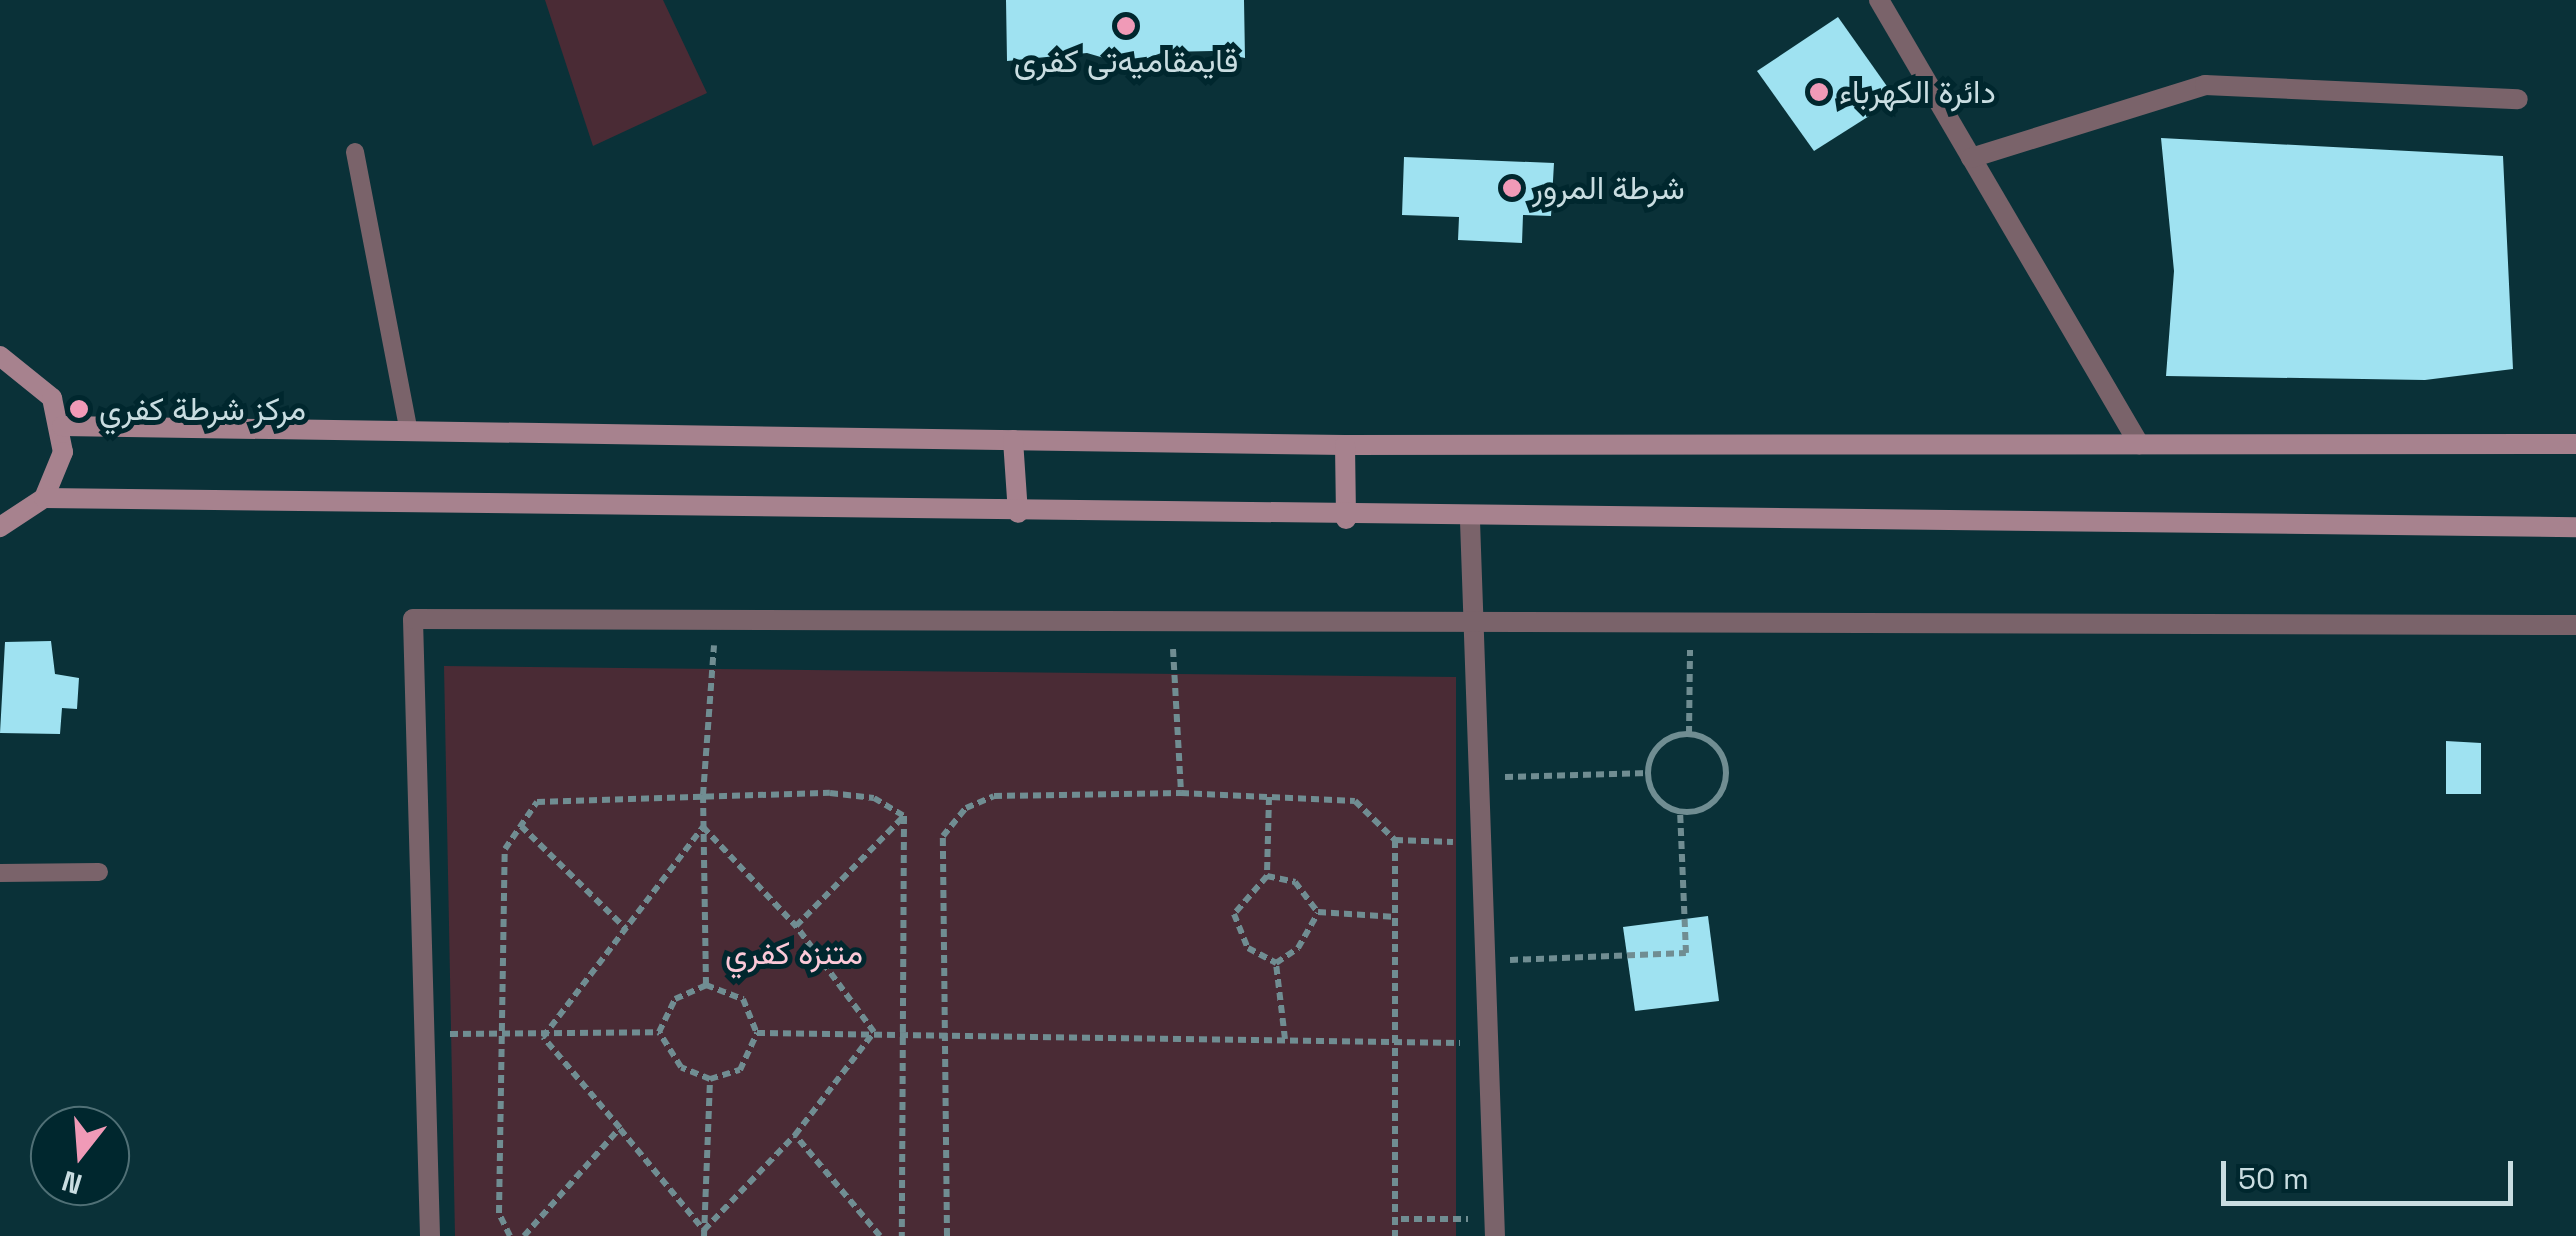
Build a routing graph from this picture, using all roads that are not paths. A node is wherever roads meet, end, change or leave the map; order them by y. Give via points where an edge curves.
1 (1879, 0) edge
2 (2518, 99) dead end
3 (355, 152) dead end
4 (1971, 158) junction
5 (0, 356) edge
6 (62, 426) junction
7 (409, 432) junction
8 (1013, 440) junction
9 (2139, 444) junction
10 (2576, 444) edge
11 (1345, 445) junction
12 (44, 498) junction
13 (1018, 513) junction
14 (1346, 519) junction
15 (1470, 521) junction
16 (2576, 527) edge
17 (0, 528) edge
18 (1475, 622) junction
19 (2576, 626) edge
20 (99, 872) dead end
21 (0, 873) edge
22 (1494, 1227) edge
23 (430, 1236) edge

1 - 4 street
2 - 4 street via 2205,85
3 - 7 lane
4 - 9 street
5 - 6 main road via 32,373
6 - 7 main road
6 - 12 main road via 57,476
7 - 8 main road
8 - 11 main road
8 - 13 main road
9 - 10 main road
9 - 11 main road
11 - 14 main road
12 - 13 main road
12 - 17 main road
13 - 14 main road
14 - 15 main road
15 - 16 main road
15 - 18 street
18 - 19 street
18 - 22 street via 1487,843
18 - 23 street via 413,620
20 - 21 lane

